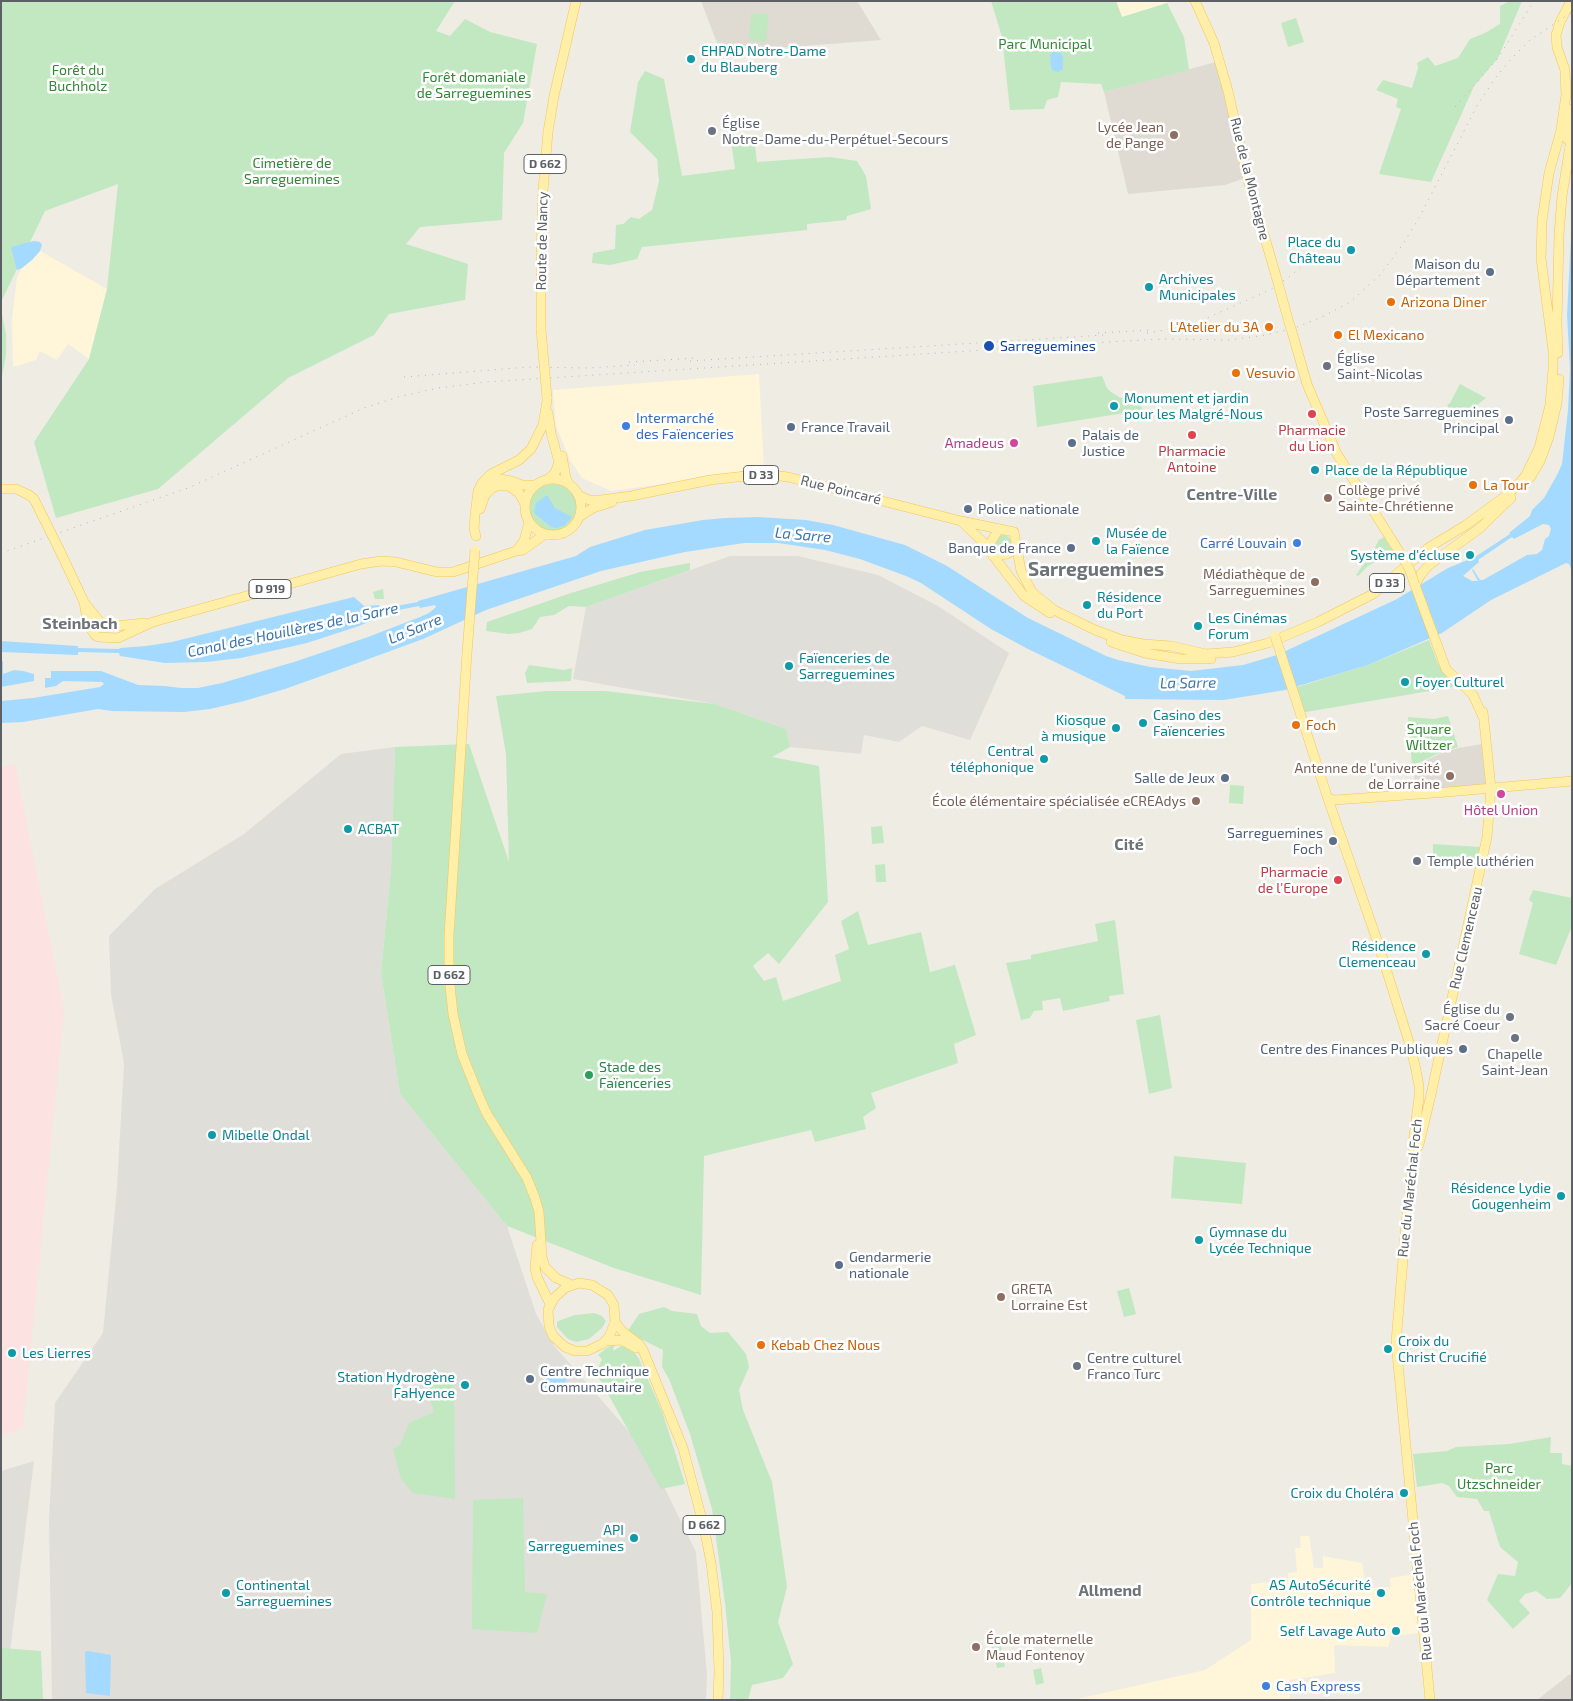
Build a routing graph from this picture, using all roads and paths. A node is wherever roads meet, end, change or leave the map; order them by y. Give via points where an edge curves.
1 (576, 1) edge
2 (1195, 1) edge
3 (1572, 1) edge
4 (1568, 11) edge
5 (1572, 132) edge
6 (1562, 196) junction
7 (547, 399) junction
8 (549, 424) junction
9 (547, 480) junction
10 (569, 484) junction
11 (536, 485) junction
12 (1, 490) edge
13 (578, 495) junction
14 (631, 496) junction
15 (477, 501) junction
16 (525, 504) junction
17 (1493, 510) junction
18 (579, 517) junction
19 (961, 520) junction
20 (529, 522) junction
21 (1383, 524) joint
22 (999, 529) junction
23 (545, 534) junction
24 (476, 536) junction
25 (1016, 548) junction
26 (992, 550) junction
27 (516, 551) junction
28 (1416, 585) junction
29 (84, 602) junction
30 (153, 622) junction
31 (1274, 633) dead end
32 (1572, 781) edge
33 (1491, 788) junction
34 (1328, 799) junction
35 (1419, 1102) junction
36 (1429, 1102) junction
37 (1422, 1116) junction
38 (1414, 1154) joint
39 (540, 1232) junction
40 (572, 1285) junction
41 (550, 1304) junction
42 (615, 1322) junction
43 (606, 1341) junction
44 (646, 1359) junction
45 (718, 1700) edge
46 (1430, 1700) edge

1 - 7 main road, Route de Nancy / D 662, bridge via 554,96 542,200 541,329
2 - 21 main road, Rue de la Montagne, bridge via 1214,43 1248,180 1308,384 1338,454
3 - 4 main road, D 33
4 - 6 main road via 1561,34 1571,86
4 - 17 main road, D 33 via 1556,35 1566,87 1561,130 1549,173 1541,240 1542,277 1553,351 1550,404 1539,448 1526,475
5 - 6 main road, D 33
6 - 17 main road, D 33 via 1559,381 1554,420 1545,450 1531,476 1522,488
7 - 8 main road, Route de Nancy / D 662
7 - 15 main road, D 662 via 543,425 536,442 519,460 486,478 478,491
8 - 9 main road, Route de Nancy / D 662 via 559,462 555,473
8 - 10 main road, Route de Nancy / D 662 via 561,452
9 - 10 main road
9 - 11 main road
10 - 13 main road
11 - 15 main road via 494,480 484,488
11 - 16 main road
12 - 29 main road, bridge via 16,489 34,499
13 - 14 main road, Rue Poincaré / D 33 via 589,500
13 - 18 main road
14 - 18 main road, Rue Poincaré / D 33 via 593,508
14 - 19 main road, Rue Poincaré / D 33 via 704,481 772,475
15 - 24 main road, D 662
16 - 20 main road
16 - 24 main road, D 662 via 513,489 504,485 493,487 482,502
17 - 25 main road, D 33 via 1428,548 1373,594 1304,629 1233,652 1206,654 1143,644 1095,630 1054,610 1038,597 1021,571
17 - 26 main road, D 33 via 1434,550 1375,598 1291,640 1234,657 1181,659 1110,642 1046,611 1024,596
17 - 28 main road, D 33 via 1480,528 1423,570
18 - 23 main road via 563,534
19 - 22 main road, Rue Poincaré / D 33
19 - 26 main road, D 33
20 - 23 main road
20 - 27 main road via 524,541
21 - 28 main road, Rue Clemenceau, bridge
22 - 25 main road, D 33 via 1014,532
22 - 26 main road
23 - 27 main road, D 919 via 523,550
24 - 39 main road, D 662, bridge via 449,935 452,1014 462,1054 480,1099 532,1188 539,1212
25 - 26 main road via 1007,554
27 - 30 main road, D 919 via 446,573 388,562 361,564
28 - 33 main road, Rue Clemenceau via 1442,658 1482,703
29 - 30 main road, D 919 via 100,622 115,626
29 - 30 main road via 88,625 98,637 118,638
31 - 34 main road, Rue du Maréchal Foch, bridge
32 - 33 main road
33 - 34 main road
33 - 36 main road, Rue Clemenceau via 1487,837
34 - 35 main road, Rue du Maréchal Foch via 1409,1042 1417,1072
35 - 36 main road
35 - 37 main road, Rue du Maréchal Foch
36 - 37 main road, Rue Clemenceau
37 - 38 main road, Rue Clemenceau via 1419,1144
38 - 46 main road, Rue du Maréchal Foch via 1397,1351
39 - 40 main road, D 662 via 545,1267 556,1278
39 - 41 main road, D 662 via 535,1268
40 - 41 main road via 559,1292
40 - 42 main road via 586,1283 603,1291 614,1306
41 - 43 main road via 550,1331 565,1347 587,1351
42 - 43 main road
42 - 44 main road, D 662 via 639,1344
43 - 44 main road, D 662 via 627,1342
44 - 45 main road, D 662 via 683,1448 704,1527 717,1612

